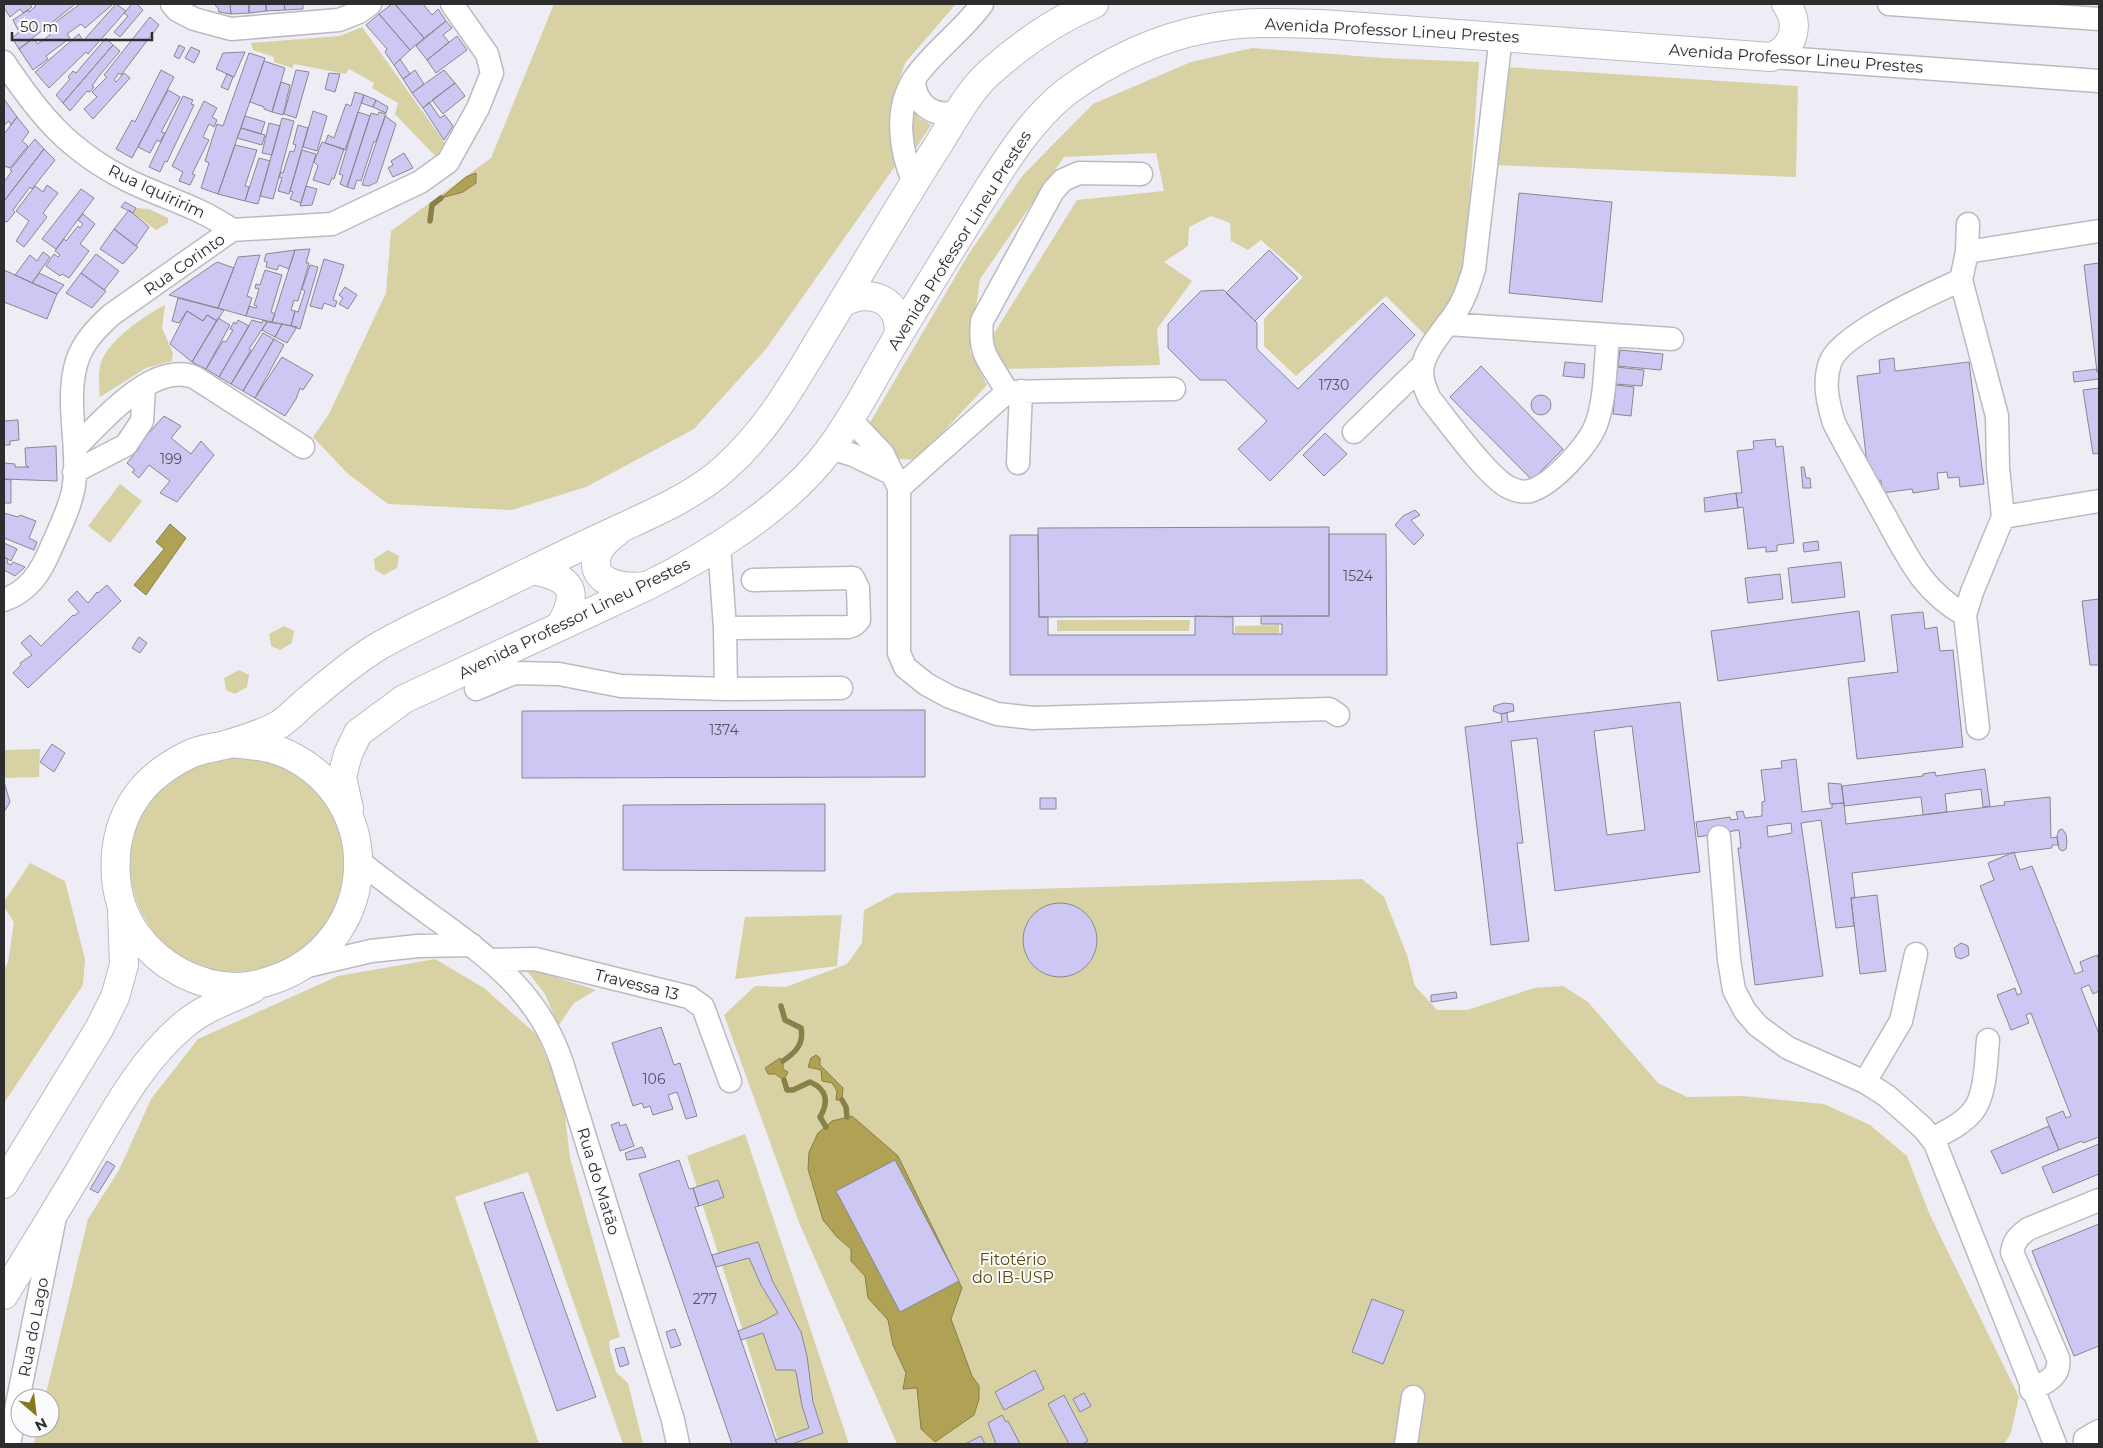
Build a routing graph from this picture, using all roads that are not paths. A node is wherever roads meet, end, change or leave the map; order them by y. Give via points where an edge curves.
1 (172, 4) edge
2 (370, 4) edge
3 (452, 4) edge
4 (982, 4) edge
5 (1094, 4) edge
6 (1786, 4) edge
7 (1889, 4) edge
8 (2099, 20) edge
9 (1501, 36) junction
10 (1771, 57) junction
11 (4, 62) edge
12 (914, 79) junction
13 (2099, 81) edge
14 (962, 109) junction
15 (1141, 174) dead end
16 (914, 183) junction
17 (1968, 224) dead end
18 (232, 230) junction
19 (2099, 231) edge
20 (873, 249) junction
21 (1967, 252) junction
22 (1962, 280) junction
23 (929, 286) junction
24 (842, 303) junction
25 (1447, 324) junction
26 (898, 336) junction
27 (1608, 336) junction
28 (1672, 339) dead end
29 (1422, 366) junction
30 (144, 387) junction
31 (1174, 388) dead end
32 (1014, 392) junction
33 (850, 419) junction
34 (1354, 432) dead end
35 (303, 447) dead end
36 (75, 448) junction
37 (831, 448) junction
38 (1018, 463) dead end
39 (74, 472) junction
40 (896, 481) junction
41 (2099, 501) edge
42 (2003, 517) junction
43 (623, 527) junction
44 (719, 545) junction
45 (533, 570) junction
46 (753, 580) dead end
47 (647, 586) junction
48 (4, 600) edge
49 (1965, 615) junction
50 (560, 626) junction
51 (724, 628) junction
52 (841, 688) dead end
53 (476, 689) dead end
54 (726, 689) junction
55 (1338, 716) dead end
56 (1978, 728) dead end
57 (231, 743) junction
58 (354, 832) junction
59 (1719, 837) dead end
60 (359, 861) junction
61 (121, 905) junction
62 (472, 945) junction
63 (1916, 954) dead end
64 (490, 960) junction
65 (303, 967) junction
66 (264, 984) junction
67 (1988, 1040) dead end
68 (730, 1081) dead end
69 (1865, 1082) junction
70 (1932, 1139) junction
71 (4, 1184) edge
72 (2099, 1200) edge
73 (57, 1210) junction
74 (4, 1296) edge
75 (2031, 1390) junction
76 (1413, 1397) dead end
77 (2099, 1431) edge
78 (9, 1444) edge
79 (678, 1444) edge
80 (1406, 1444) edge
81 (2055, 1444) edge
82 (2085, 1444) edge

1 - 2 street via 194,19 231,29 338,20
3 - 18 street, Rua Corinto via 487,54 492,73 478,108 448,162 420,182 332,224
4 - 12 street
5 - 14 main road via 1076,11 1029,42 986,76
6 - 10 main road via 1793,17 1793,36 1784,49
7 - 8 street
9 - 10 main road, Avenida Professor Lineu Prestes
9 - 23 main road, Avenida Professor Lineu Prestes via 1255,22 1209,28 1160,41 1115,61 1065,93 1032,126 987,191
9 - 25 street via 1474,269 1468,290
10 - 13 street, Avenida Professor Lineu Prestes
11 - 18 street, Rua Iquiririm via 54,129 89,157 129,180 214,217
12 - 14 street via 918,100 926,108 946,114
12 - 16 street via 901,121 903,150
14 - 16 main road
15 - 32 street via 1079,173 1063,180 1053,191 982,321 982,352
16 - 20 main road
17 - 21 street
18 - 36 street, Rua Corinto via 111,315 89,338 77,361
19 - 21 street
20 - 23 main road via 876,269 882,280 893,289 906,292
20 - 24 main road
21 - 22 street
22 - 42 street via 1997,416
22 - 49 street via 1912,303 1842,346 1830,360 1826,379 1834,423 1913,568 1931,590
23 - 26 main road, Avenida Professor Lineu Prestes
24 - 26 main road via 860,296 873,296 886,302 895,312
24 - 43 main road via 779,408 752,443 712,478 672,503
25 - 27 street
25 - 29 street
26 - 33 main road, Avenida Professor Lineu Prestes
27 - 28 street
27 - 29 street via 1597,424 1586,443 1562,469 1528,492 1516,491 1496,479 1430,399 1422,377
29 - 34 street
30 - 35 street via 171,376 188,375
30 - 36 street via 119,404
30 - 39 street via 142,421 126,446
31 - 32 street
32 - 38 street
32 - 40 street
33 - 37 main road, Avenida Professor Lineu Prestes
33 - 40 street via 882,454
36 - 39 street, Rua Corinto
37 - 40 street via 853,454
37 - 44 main road, Avenida Professor Lineu Prestes via 756,521
39 - 48 street, Rua Corinto via 73,490 63,520 39,574 21,591
40 - 55 street via 899,653 905,667 950,697 997,714 1033,718 1329,709
41 - 42 street
42 - 49 street
43 - 45 main road
43 - 47 main road via 599,550 596,562 600,574 608,583 620,587
44 - 47 main road, Avenida Professor Lineu Prestes
44 - 51 street
45 - 50 main road via 553,574 566,584 570,609
45 - 57 main road via 376,648 280,724
46 - 51 street via 853,578 858,588 859,620 848,627
47 - 50 main road, Avenida Professor Lineu Prestes
49 - 56 street
50 - 58 main road, Avenida Professor Lineu Prestes via 404,699 358,733 342,777
51 - 54 street
52 - 54 street
53 - 54 street via 514,673 559,674 621,686
57 - 58 main road via 276,750 308,766 339,799
57 - 61 main road via 194,751 161,770 136,798 120,831 115,869
58 - 60 main road
59 - 69 street via 1729,960 1734,990 1745,1011 1758,1026 1788,1048
60 - 62 street, Rua do Matão
60 - 65 main road via 357,886 346,918 322,952
61 - 66 main road via 132,928 148,949 189,978 213,985 239,987
61 - 71 main road via 124,965 115,997 99,1029
62 - 64 street, Rua do Matão
62 - 65 street via 371,950
63 - 69 street via 1901,1021
64 - 68 street, Travessa 13 via 535,959 689,997 703,1007
64 - 79 street, Rua do Matão via 533,1004 555,1042 674,1420
65 - 66 main road
66 - 73 main road via 210,1009 186,1023 167,1040 118,1107
67 - 70 street via 1983,1085 1974,1111
69 - 70 street via 1903,1108
70 - 75 street
72 - 75 street via 2028,1229 2014,1244 2012,1252 2060,1366 2058,1372
73 - 74 main road
73 - 78 street, Rua do Lago
75 - 81 street
76 - 80 street
77 - 82 street via 2085,1439

